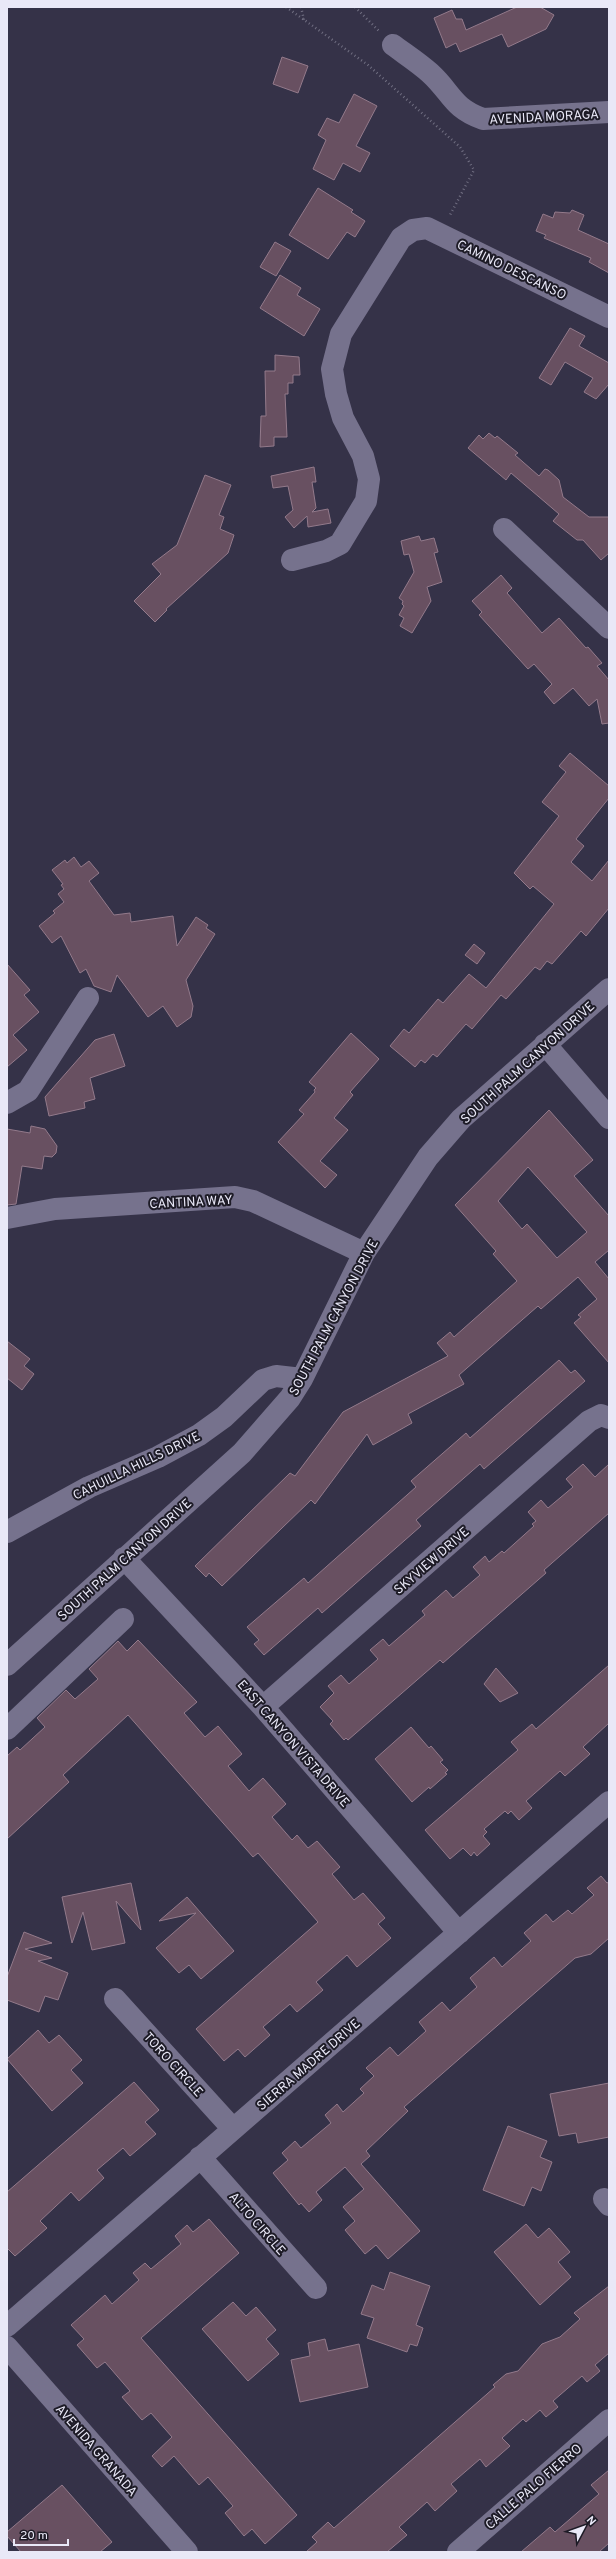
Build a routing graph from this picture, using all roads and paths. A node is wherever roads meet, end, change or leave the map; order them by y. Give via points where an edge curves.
1 (286, 7) edge
2 (301, 7) edge
3 (355, 7) edge
4 (304, 20) junction
5 (393, 45) joint
6 (609, 112) edge
7 (440, 234) junction
8 (609, 317) edge
9 (504, 529) dead end
10 (292, 560) dead end
11 (609, 628) edge
12 (609, 989) edge
13 (88, 998) dead end
14 (545, 1044) junction
15 (7, 1103) edge
16 (609, 1118) edge
17 (7, 1218) edge
18 (364, 1253) junction
19 (302, 1379) junction
20 (605, 1416) edge
21 (7, 1532) edge
22 (124, 1558) junction
23 (123, 1619) dead end
24 (7, 1665) edge
25 (263, 1707) junction
26 (7, 1729) edge
27 (609, 1803) edge
28 (459, 1933) junction
29 (115, 1999) dead end
30 (233, 2129) junction
31 (200, 2157) junction
32 (316, 2288) dead end
33 (7, 2326) edge
34 (7, 2347) edge
35 (609, 2420) edge
36 (187, 2552) edge
37 (458, 2552) edge

1 - 4 path
2 - 4 path
3 - 5 path
4 - 7 path via 368,65 460,147 474,170
5 - 6 street, AVENIDA MORAGA via 431,74 454,104 483,120
7 - 8 street, CAMINO DESCANSO
7 - 10 street, CAMINO DESCANSO via 427,228 413,230 401,238 341,334 332,369 343,418 364,456 369,479 366,501 340,544 326,551
9 - 11 street
12 - 14 street, SOUTH PALM CANYON DRIVE
13 - 15 street via 28,1091
14 - 16 street
14 - 18 street, SOUTH PALM CANYON DRIVE via 461,1119 428,1157
17 - 18 street, CANTINA WAY via 54,1210 235,1197 253,1201
18 - 19 street, SOUTH PALM CANYON DRIVE
19 - 21 street, CAHUILLA HILLS DRIVE via 276,1376 263,1380 224,1417 199,1435 158,1457 82,1491
19 - 22 street, SOUTH PALM CANYON DRIVE via 290,1398 242,1453
20 - 25 street, SKYVIEW DRIVE via 589,1422
22 - 24 street, SOUTH PALM CANYON DRIVE
22 - 25 street, EAST CANYON VISTA DRIVE
23 - 26 street
25 - 28 street, EAST CANYON VISTA DRIVE
27 - 28 street, SIERRA MADRE DRIVE
28 - 30 street, SIERRA MADRE DRIVE
29 - 30 street, TORO CIRCLE
30 - 31 street, SIERRA MADRE DRIVE
31 - 32 street, ALTO CIRCLE
31 - 33 street, SIERRA MADRE DRIVE
34 - 36 street, AVENIDA GRANADA
35 - 37 street, CALLE PALO FIERRO

